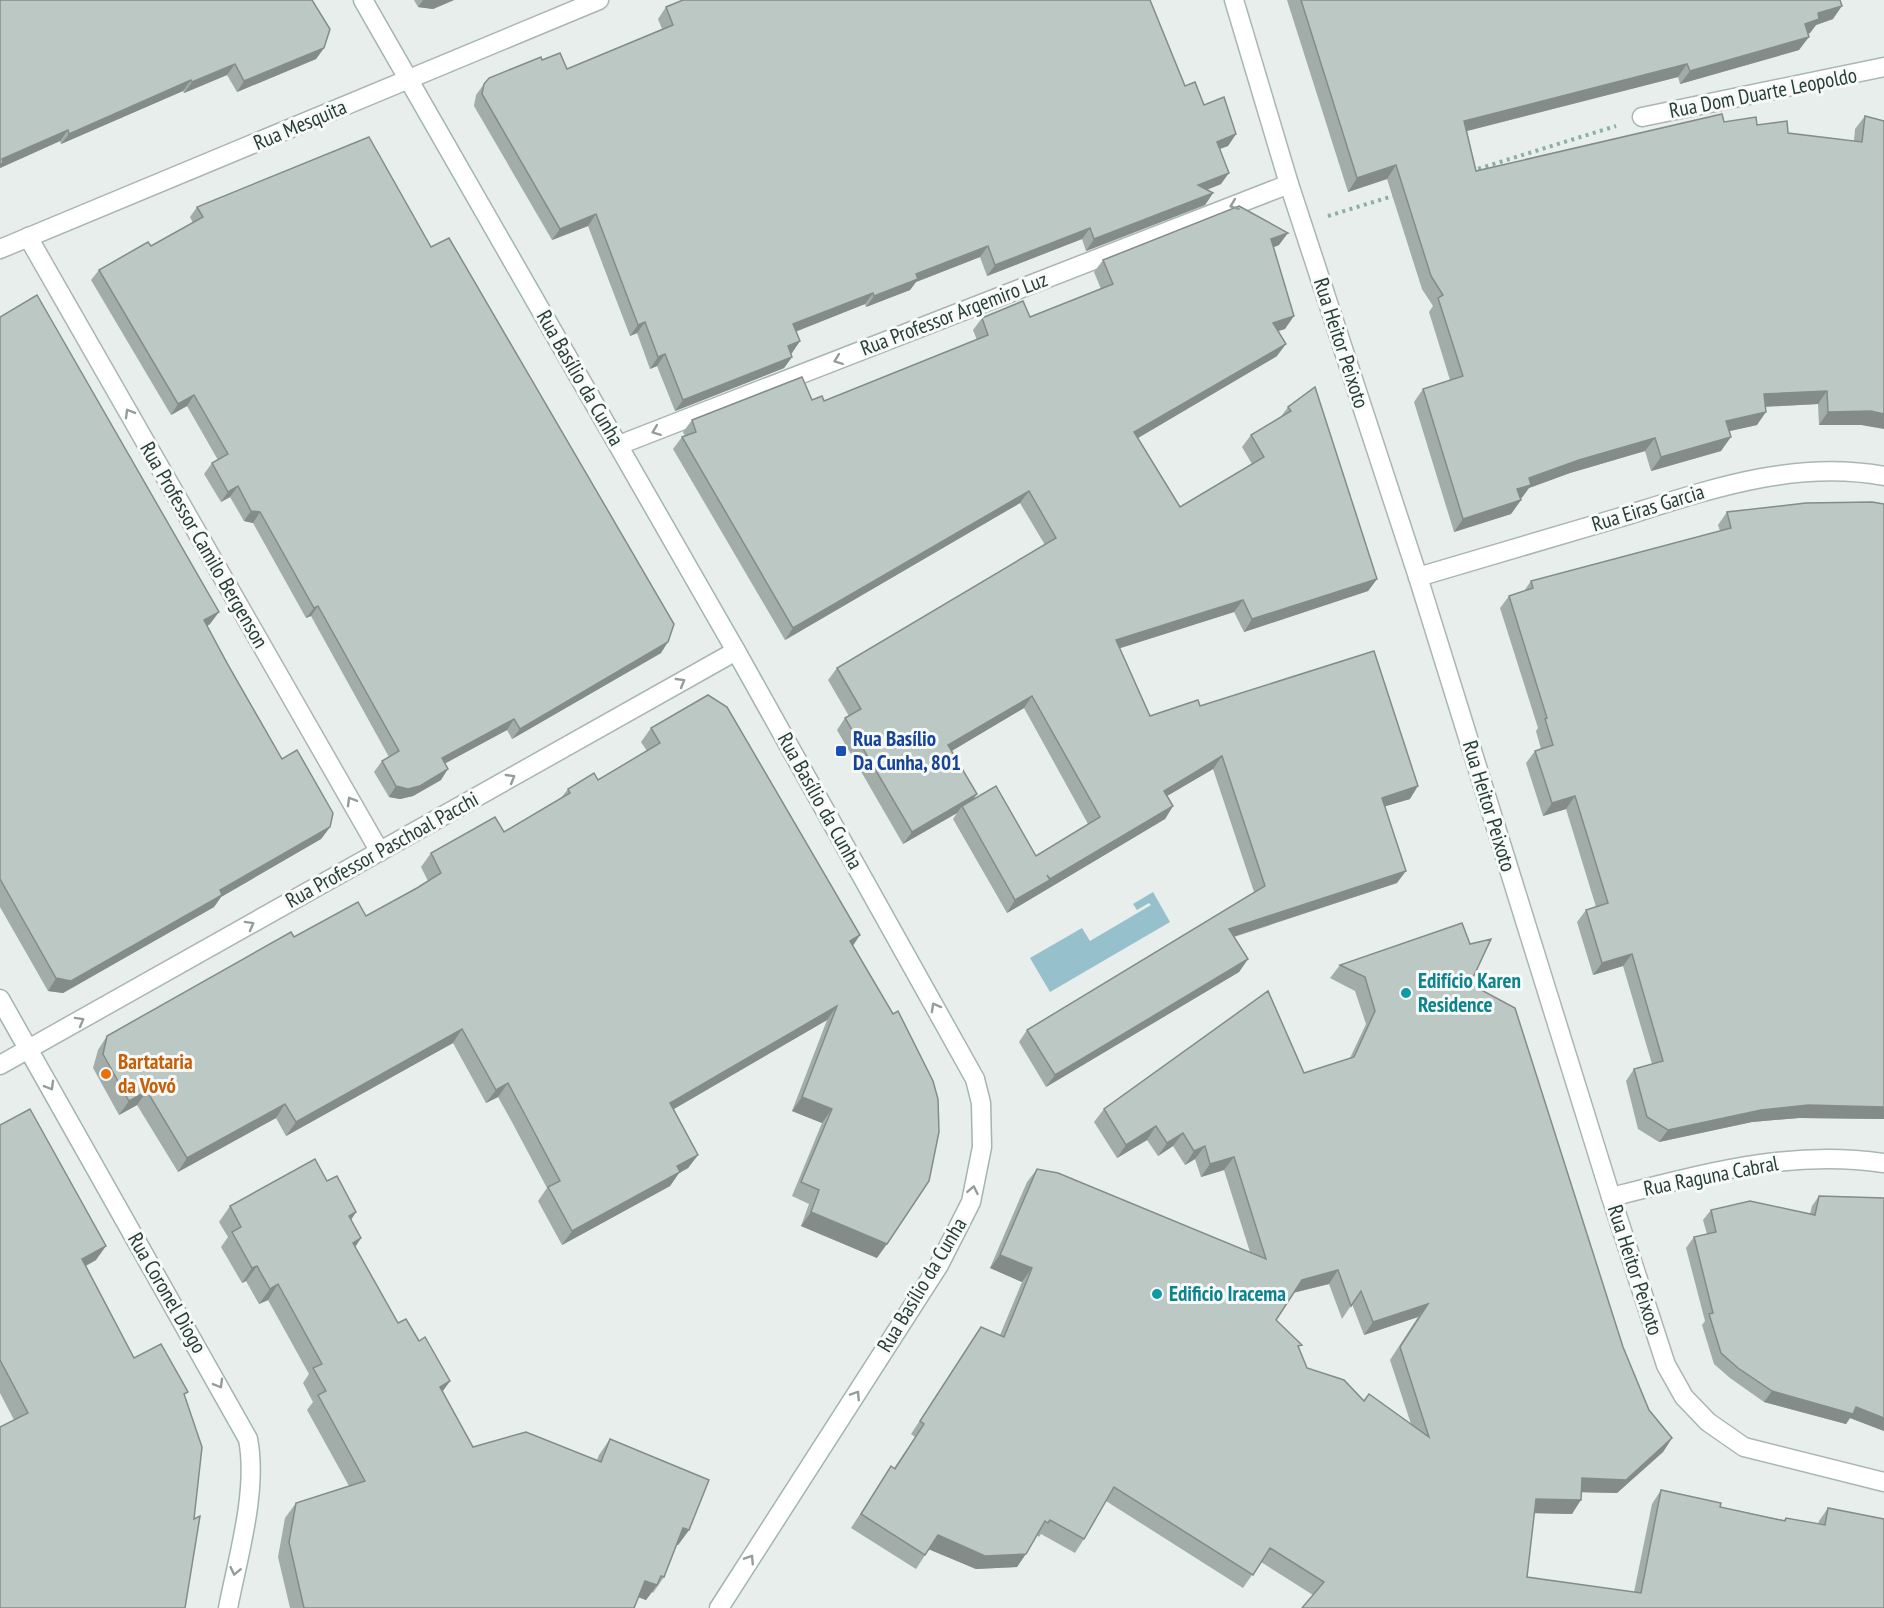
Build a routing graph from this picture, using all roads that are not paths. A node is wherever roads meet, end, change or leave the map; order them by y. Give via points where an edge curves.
1 (363, 0) edge
2 (599, 0) edge
3 (1234, 0) edge
4 (1884, 67) edge
5 (406, 80) junction
6 (1642, 117) road end
7 (1289, 184) junction
8 (28, 237) junction
9 (0, 249) edge
10 (619, 445) junction
11 (1884, 476) edge
12 (1418, 578) junction
13 (736, 651) junction
14 (380, 852) junction
15 (0, 999) edge
16 (29, 1049) junction
17 (0, 1065) edge
18 (1884, 1163) edge
19 (1611, 1197) junction
20 (1884, 1482) edge
21 (228, 1608) edge
22 (719, 1608) edge

1 - 5 street, Rua Basílio da Cunha
2 - 5 street, Rua Mesquita
3 - 7 street, Rua Heitor Peixoto
4 - 6 street, Rua Dom Duarte Leopoldo
5 - 8 street, Rua Mesquita
5 - 10 street, Rua Basílio da Cunha
7 -> 10 street, Rua Professor Argemiro Luz
7 - 12 street, Rua Heitor Peixoto
8 - 9 street, Rua Mesquita
14 -> 8 street, Rua Professor Camilo Bergenson
10 - 13 street, Rua Basílio da Cunha
11 - 12 street, Rua Eiras Garcia via 1853,470 1794,471 1736,482
12 - 19 street, Rua Heitor Peixoto
14 -> 13 street, Rua Professor Paschoal Pacchi
22 -> 13 street, Rua Basílio da Cunha via 939,1265 971,1202 982,1147 981,1103 975,1080
16 -> 14 street, Rua Professor Paschoal Pacchi
15 - 16 street, Rua Coronel Diogo
16 - 17 street, Rua Professor Paschoal Pacchi
16 -> 21 street, Rua Coronel Diogo via 248,1438 251,1454 245,1514
18 - 19 street, Rua Raguna Cabral via 1812,1157 1729,1168
19 - 20 street, Rua Heitor Peixoto via 1666,1365 1684,1397 1708,1422 1744,1447

